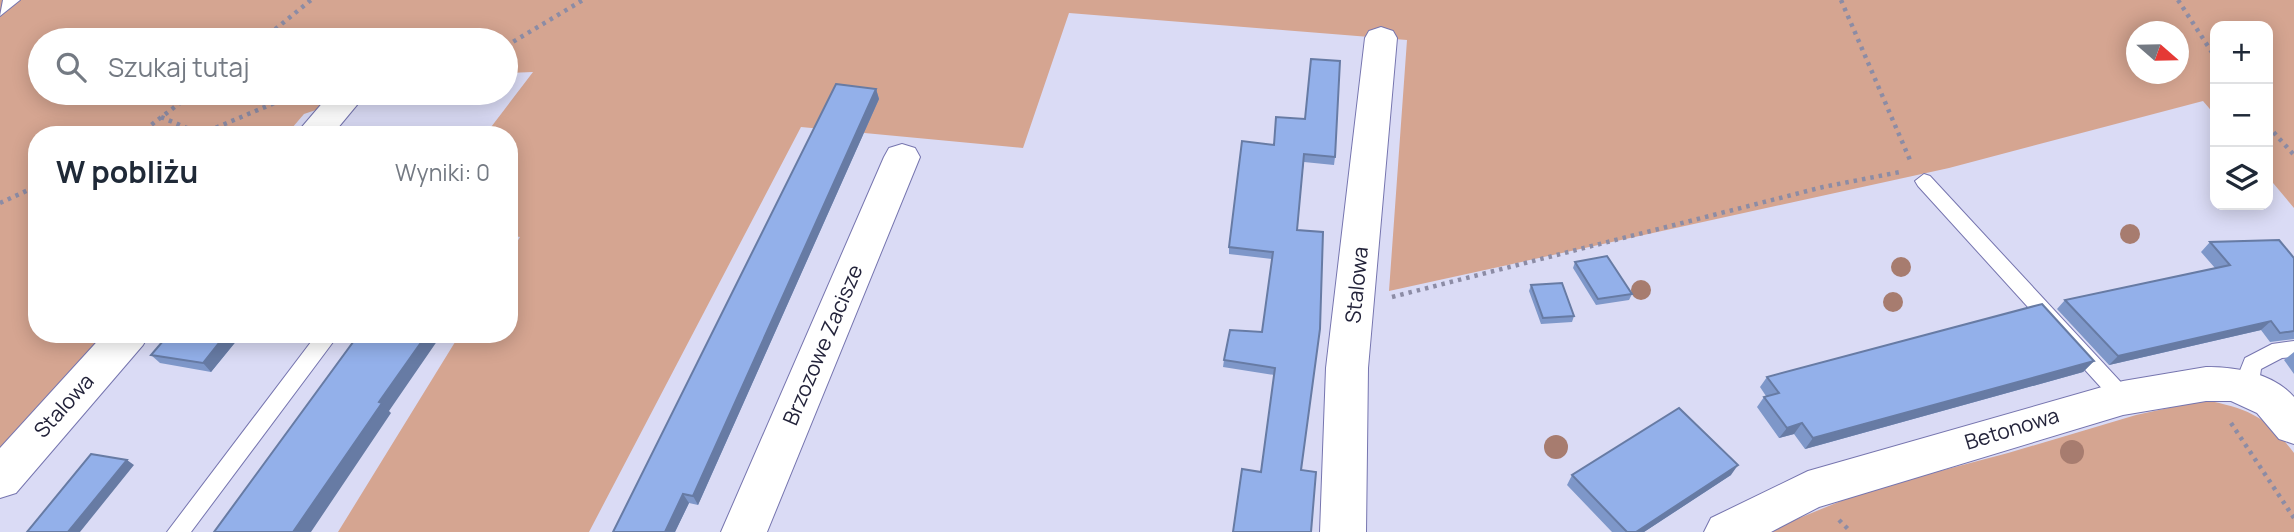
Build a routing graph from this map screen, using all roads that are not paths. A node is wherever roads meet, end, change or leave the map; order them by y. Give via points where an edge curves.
1 (12, 0) edge
2 (0, 11) edge
3 (1381, 38) dead end
4 (339, 105) edge
5 (320, 126) edge
6 (902, 157) dead end
7 (1924, 181) dead end
8 (121, 343) edge
9 (322, 343) edge
10 (2294, 349) edge
11 (2250, 390) junction
12 (2123, 398) junction
13 (2294, 426) edge
14 (0, 479) edge
15 (178, 532) edge
16 (744, 532) edge
17 (1343, 532) edge
18 (1727, 532) edge

1 - 2 lane
3 - 17 street, Stalowa via 1347,368
4 - 5 street
6 - 16 street, Brzozowe Zacisze
7 - 12 lane
8 - 14 street, Stalowa
9 - 15 lane
10 - 11 lane via 2279,350 2252,364
11 - 12 street, Betonowa via 2206,384
11 - 13 street, Betonowa via 2272,401
12 - 18 street, Betonowa via 1808,491

